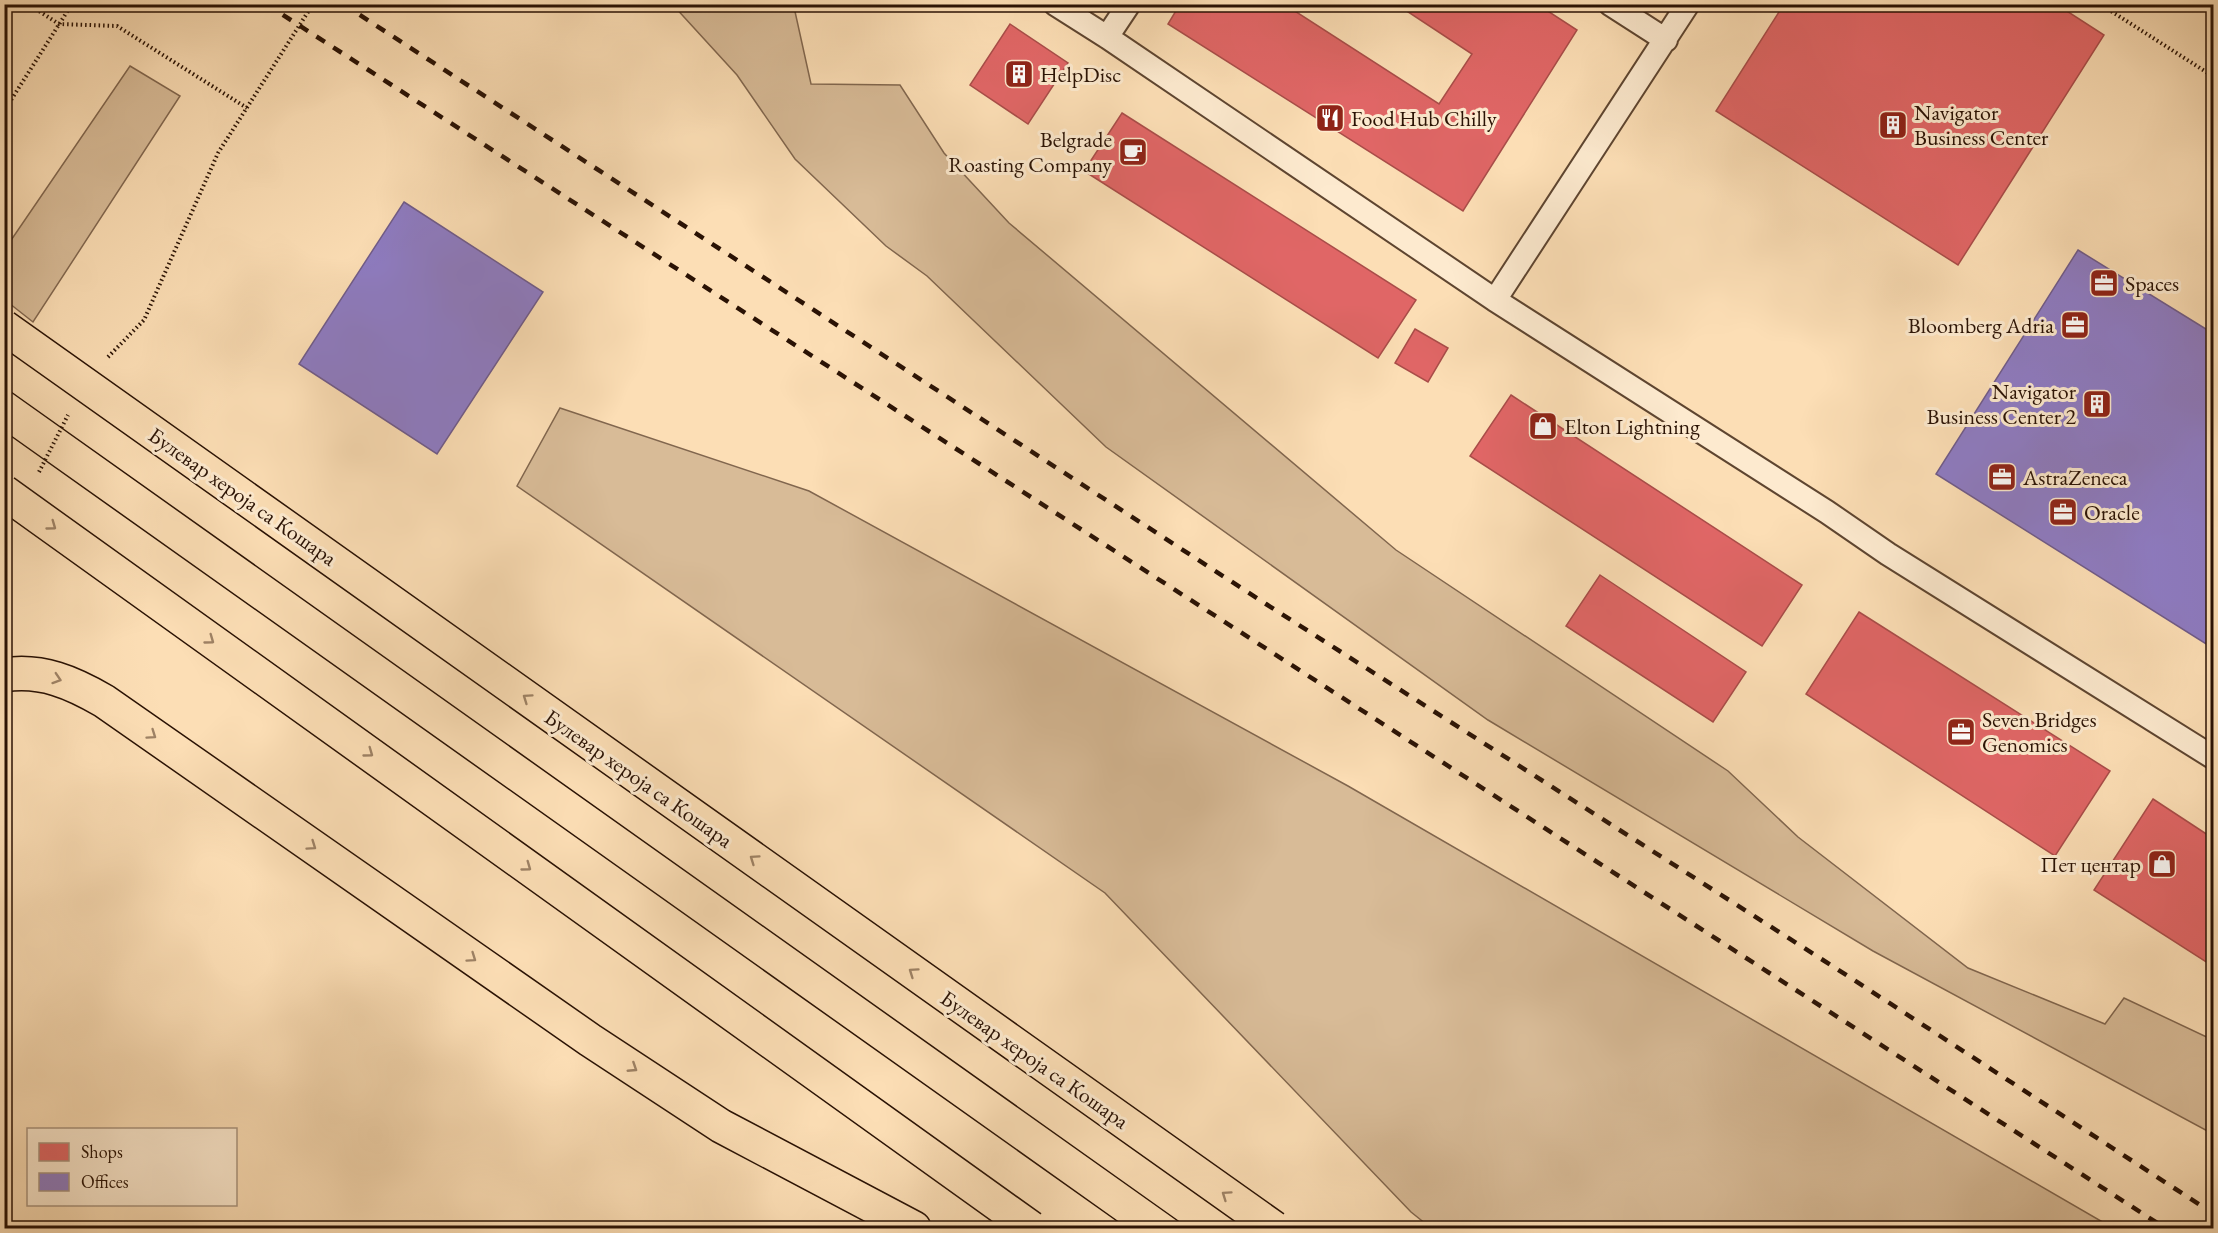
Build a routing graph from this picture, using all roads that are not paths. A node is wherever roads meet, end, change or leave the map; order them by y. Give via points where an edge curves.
1 (1055, 4) edge
2 (1129, 4) edge
3 (1610, 4) edge
4 (1689, 4) edge
5 (1107, 37) junction
6 (1666, 40) junction
7 (1495, 300) junction
8 (4, 327) edge
9 (4, 492) edge
10 (4, 675) edge
11 (2214, 758) edge
12 (914, 1228) edge
13 (1031, 1228) edge
14 (1274, 1228) edge

1 - 5 lane
2 - 5 lane
3 - 6 lane
4 - 6 lane
5 - 7 lane
6 - 7 lane
7 - 11 lane via 1888,554
14 -> 8 main road, Булевар хероја са Кошара, bridge
9 -> 13 main road, bridge
10 -> 12 main road via 41,674 75,685 104,701 580,1034 721,1126

